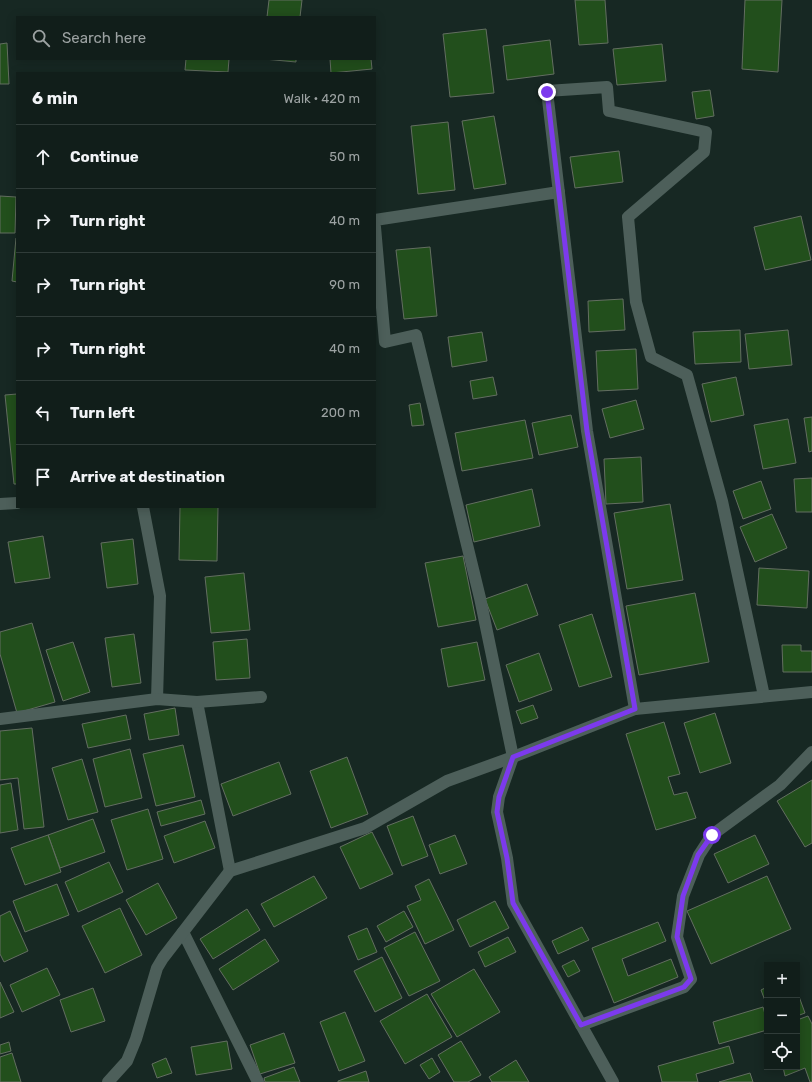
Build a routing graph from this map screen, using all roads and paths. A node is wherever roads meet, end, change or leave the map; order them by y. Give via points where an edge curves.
1 (559, 192) junction
2 (376, 220) edge
3 (376, 238) edge
4 (16, 503) edge
5 (0, 504) edge
6 (143, 508) edge
7 (812, 692) edge
8 (764, 696) junction
9 (261, 697) dead end
10 (157, 699) junction
11 (197, 702) junction
12 (635, 709) junction
13 (0, 719) edge
14 (812, 752) edge
15 (513, 757) junction
16 (230, 871) junction
17 (183, 932) junction
18 (581, 1025) junction
19 (108, 1082) edge
20 (258, 1082) edge
21 (613, 1082) edge

1 - 2 street
1 - 8 street via 547,92 607,88 609,111 706,132 704,152 628,218 636,302 650,357 687,375 722,501
1 - 12 street via 587,431
3 - 15 street via 385,342 416,335 480,598
4 - 5 street
6 - 10 street via 160,596
7 - 8 street
8 - 12 street
9 - 11 street
10 - 11 street
10 - 13 street
11 - 16 street
12 - 15 street
14 - 18 street via 780,785 712,835 698,855 683,896 677,937 691,979 688,983 684,987
15 - 16 street via 447,781 365,828
15 - 18 street via 499,797 497,812 513,903
16 - 17 street
17 - 19 street via 156,968 136,1040 127,1061
17 - 20 street
18 - 21 street

